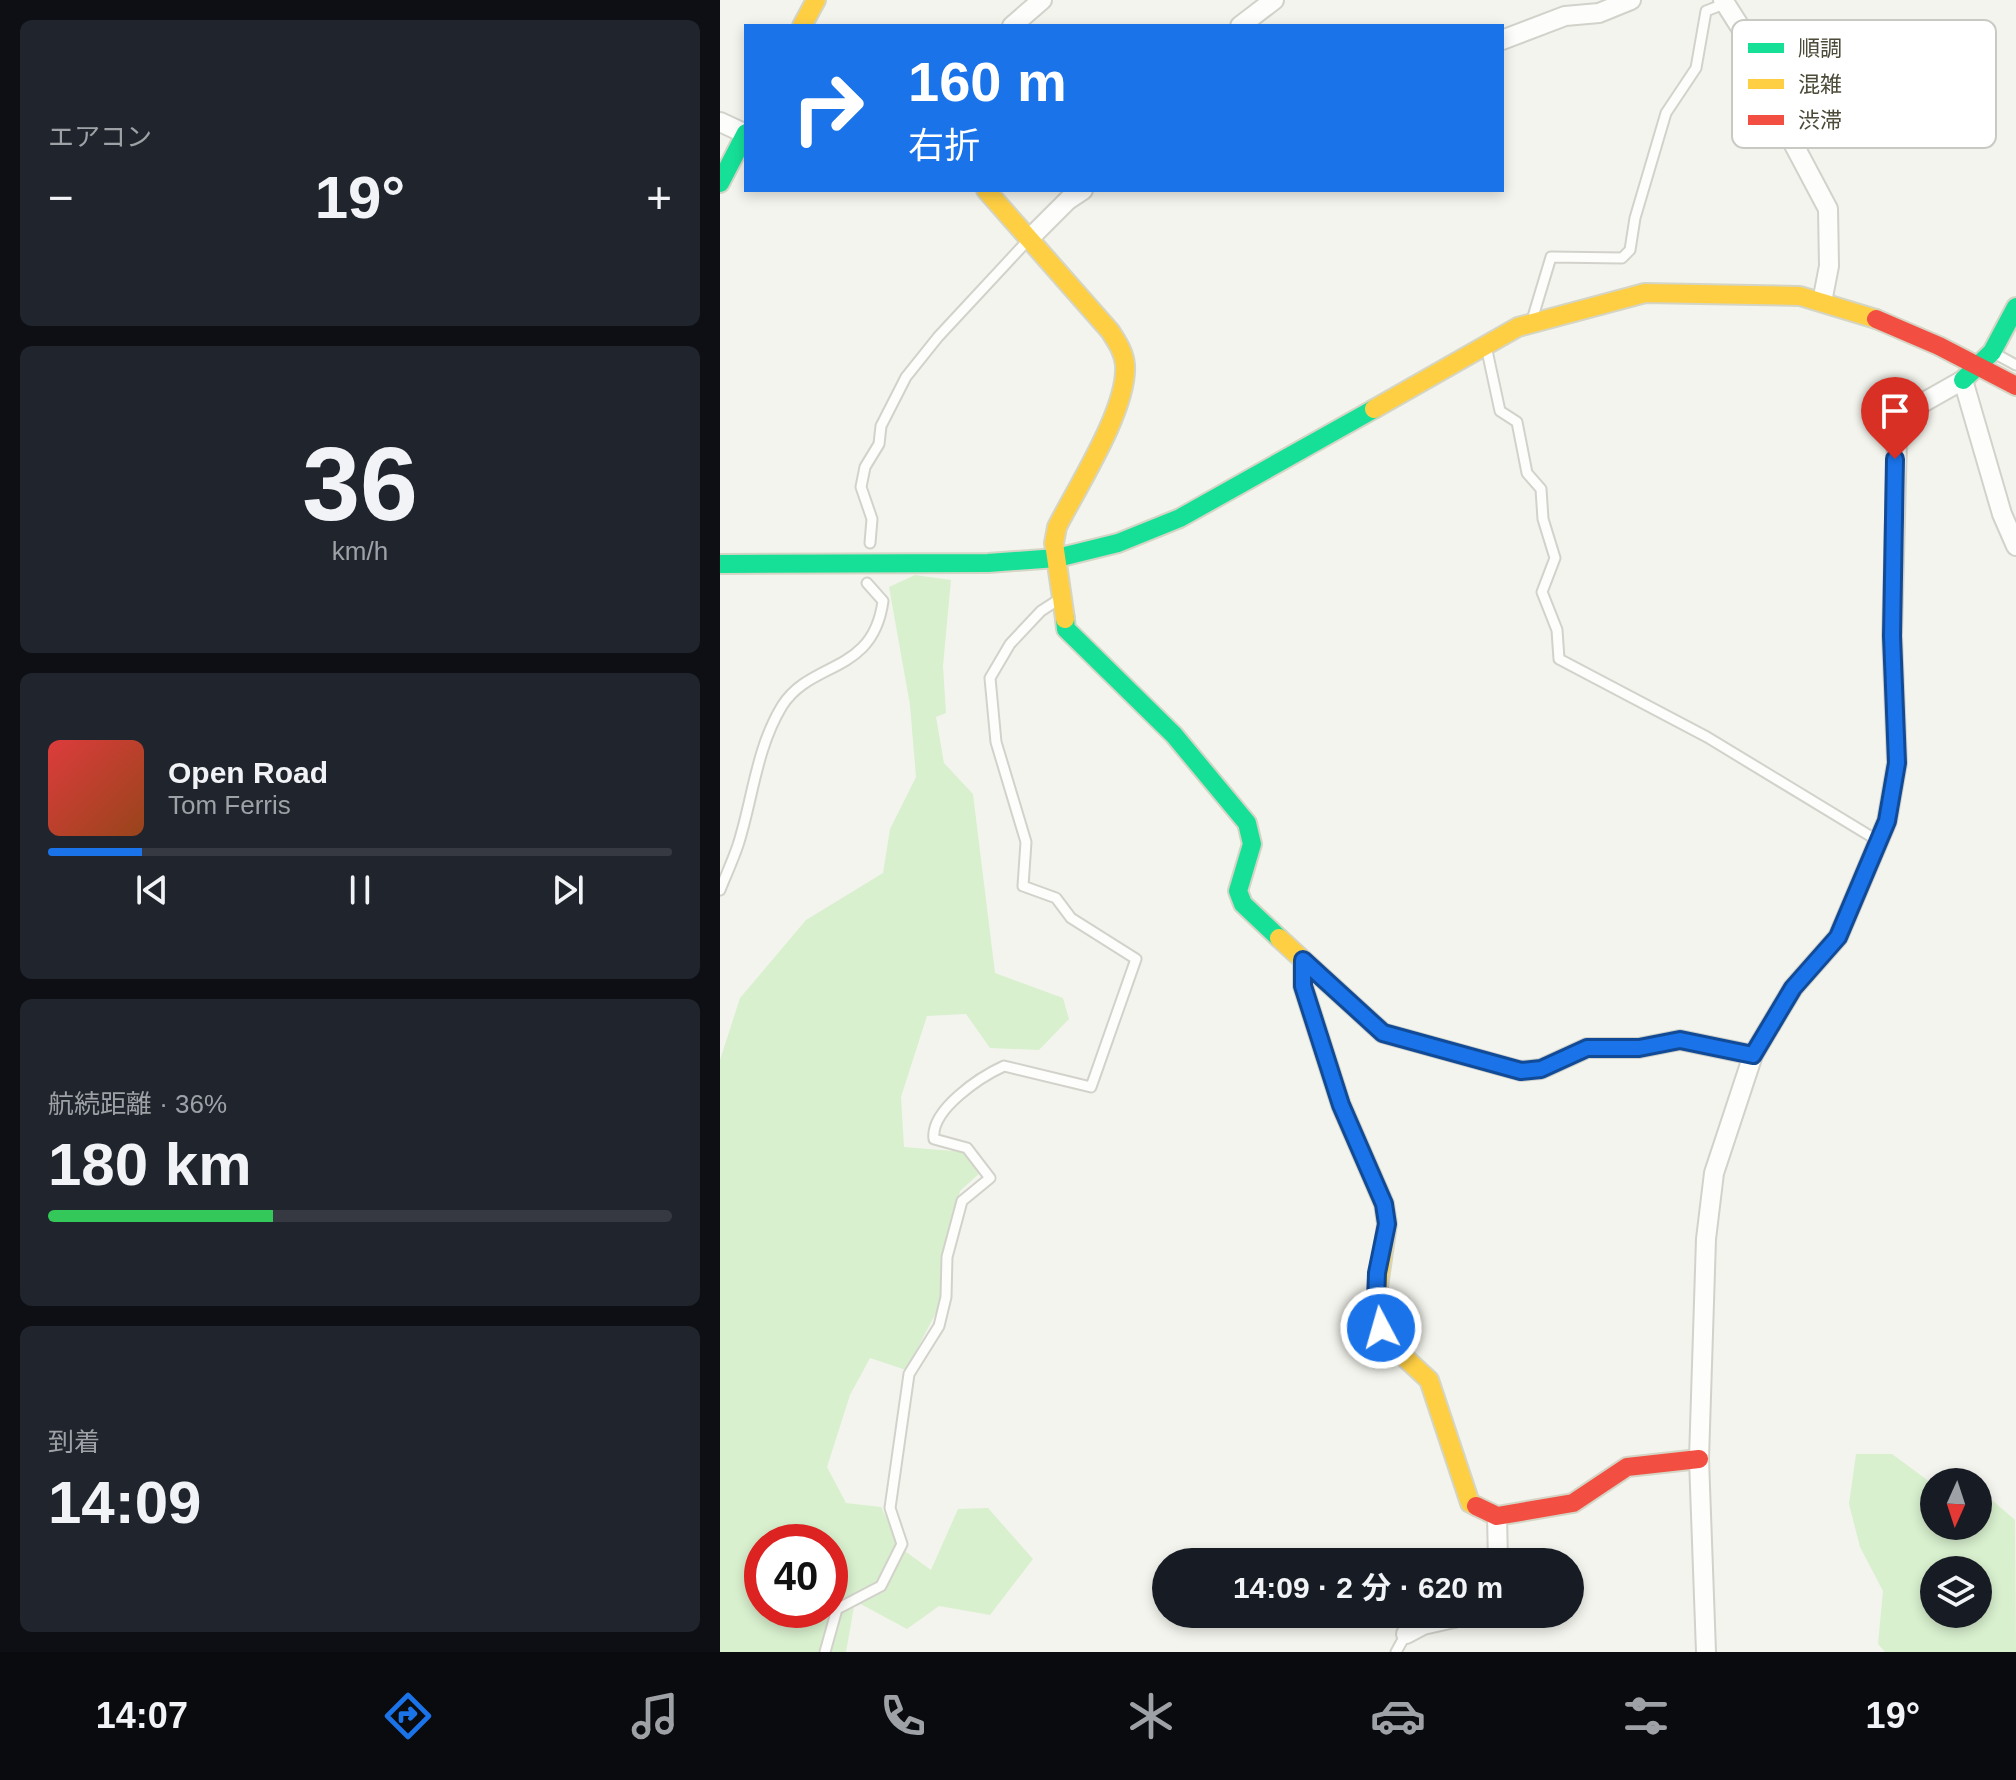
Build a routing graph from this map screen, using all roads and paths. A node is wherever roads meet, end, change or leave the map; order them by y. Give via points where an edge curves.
1 (816, 0) edge
2 (1042, 0) edge
3 (1274, 0) edge
4 (1631, 0) edge
5 (1724, 2) edge
6 (1736, 20) edge
7 (803, 24) edge
8 (1014, 24) edge
9 (1243, 24) edge
10 (1504, 39) edge
11 (720, 122) edge
12 (744, 132) edge
13 (744, 137) edge
14 (1796, 148) edge
15 (720, 183) edge
16 (988, 192) edge
17 (1080, 192) edge
18 (1031, 237) junction
19 (1822, 302) junction
20 (2016, 307) edge
21 (1532, 320) junction
22 (1486, 346) junction
23 (1986, 359) junction
24 (2016, 365) edge
25 (1963, 380) junction
26 (2016, 386) edge
27 (870, 543) dead end
28 (2016, 546) edge
29 (1057, 558) junction
30 (720, 564) edge
31 (867, 583) dead end
32 (1061, 598) junction
33 (1880, 842) junction
34 (720, 890) edge
35 (1303, 960) junction
36 (1753, 1055) junction
37 (1699, 1459) junction
38 (1497, 1516) junction
39 (1498, 1548) edge
40 (1417, 1628) edge
41 (1406, 1634) joint
42 (825, 1652) edge
43 (1396, 1652) edge
44 (1706, 1652) edge

1 - 7 main road
2 - 8 street
3 - 9 street
4 - 10 street via 1599,13 1565,16
5 - 6 street
5 - 21 lane via 1706,11 1696,68 1666,113 1630,250 1622,258 1551,257
11 - 12 street
13 - 15 main road
14 - 19 street via 1828,209 1829,266
16 - 18 main road
17 - 18 street
18 - 27 lane via 906,377 865,467 861,487 872,519
18 - 29 main road via 1110,331 1125,366 1121,401 1057,527
19 - 21 main road via 1732,292 1645,293
19 - 23 main road
20 - 23 main road
21 - 22 main road
22 - 29 main road via 1180,518 1118,543
22 - 33 lane via 1500,411 1517,422 1527,473 1541,489 1543,519 1555,558 1542,592 1557,630 1559,659 1719,744
23 - 24 lane
23 - 25 main road
23 - 26 main road
25 - 28 street
25 - 33 street via 1917,406 1897,440 1892,636 1897,763
29 - 30 main road
29 - 32 main road
31 - 34 lane via 883,601 880,626 841,664 794,691 783,705 761,750 738,844
32 - 35 main road via 1072,637 1174,735 1247,823 1252,844 1238,891 1243,904
32 - 42 lane via 1010,644 990,678 996,742 1026,842 1023,886 1056,898 1071,918 1136,959 1091,1087 1004,1066 941,1114 934,1139 967,1148 990,1178 962,1201 947,1257 939,1326 909,1374 890,1508 902,1544 881,1586 837,1609
33 - 36 street via 1838,937 1793,988
35 - 36 street via 1383,1033 1521,1071 1541,1069 1587,1048 1639,1048 1680,1040
35 - 38 main road via 1303,986 1341,1105 1384,1204 1387,1224 1376,1300 1381,1328 1389,1343 1429,1380 1470,1503
36 - 37 street via 1714,1173 1706,1239
37 - 38 main road via 1627,1467 1573,1503
37 - 44 street
38 - 39 street
40 - 41 street
41 - 43 lane

